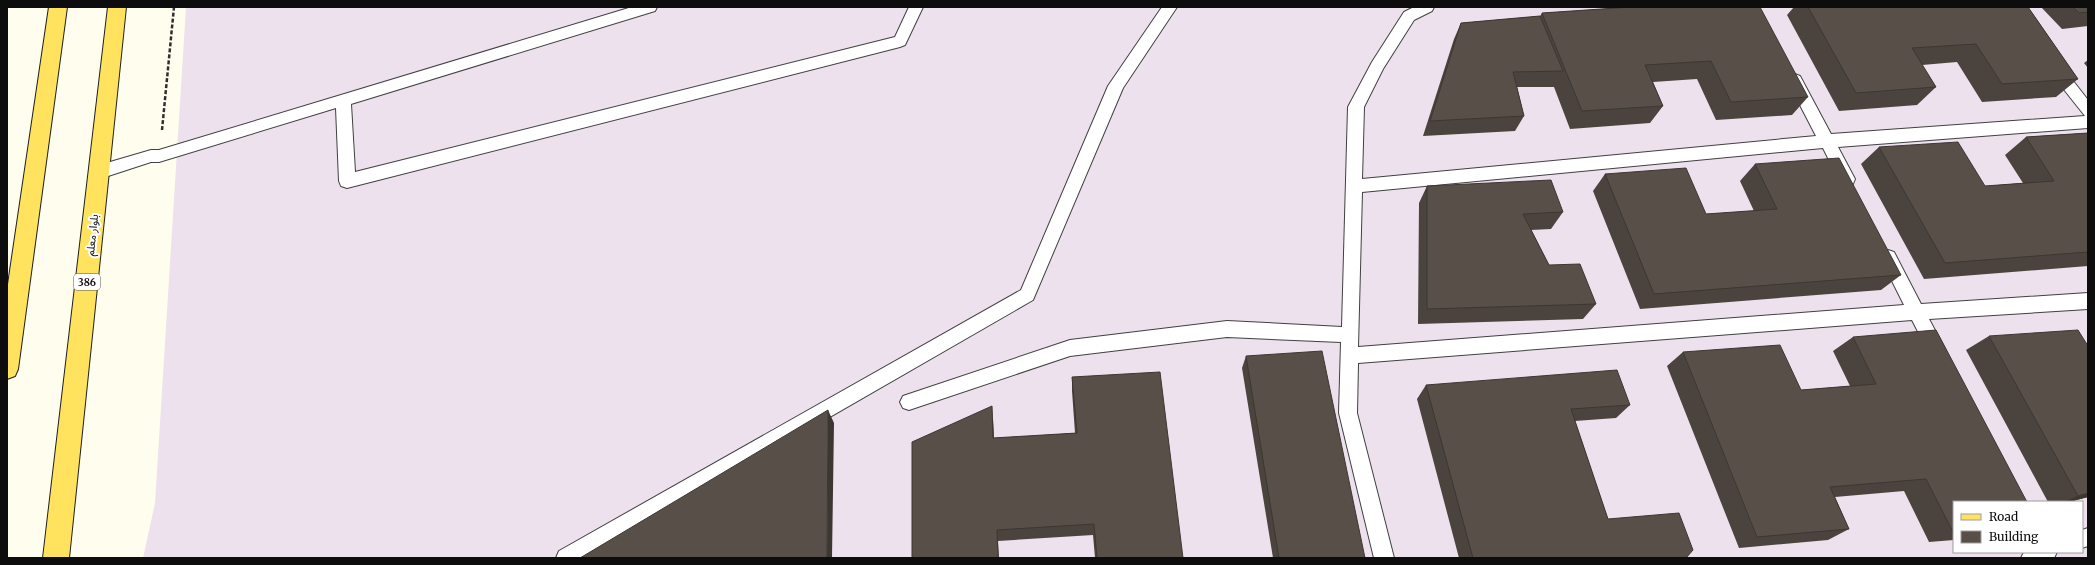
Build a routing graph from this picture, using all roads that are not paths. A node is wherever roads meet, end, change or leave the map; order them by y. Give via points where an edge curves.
1 (58, 7) edge
2 (117, 7) edge
3 (650, 7) edge
4 (916, 7) edge
5 (1170, 7) edge
6 (1427, 7) edge
7 (2046, 56) edge
8 (1786, 63) edge
9 (343, 99) junction
10 (2088, 111) edge
11 (2088, 122) edge
12 (1827, 141) junction
13 (99, 172) junction
14 (1354, 186) junction
15 (1856, 196) edge
16 (1881, 244) edge
17 (2088, 301) edge
18 (1917, 312) junction
19 (1350, 335) junction
20 (1349, 356) junction
21 (7, 369) edge
22 (1946, 369) edge
23 (908, 402) dead end
24 (56, 558) edge
25 (566, 558) edge
26 (1384, 558) edge

1 - 21 main road
2 - 13 main road, بلوار معلم / 386
3 - 9 lane
4 - 9 lane via 900,41 347,181
5 - 25 lane via 1116,86 1026,295
6 - 14 lane via 1409,16 1377,66 1356,107
7 - 10 lane
8 - 12 lane
9 - 13 lane
11 - 12 lane
12 - 14 lane
12 - 15 lane
13 - 24 main road, بلوار معلم / 386
14 - 19 lane
16 - 18 lane
17 - 18 lane
18 - 20 lane
18 - 22 lane
19 - 20 lane
19 - 23 lane via 1227,329 1070,348
20 - 26 lane via 1348,413

